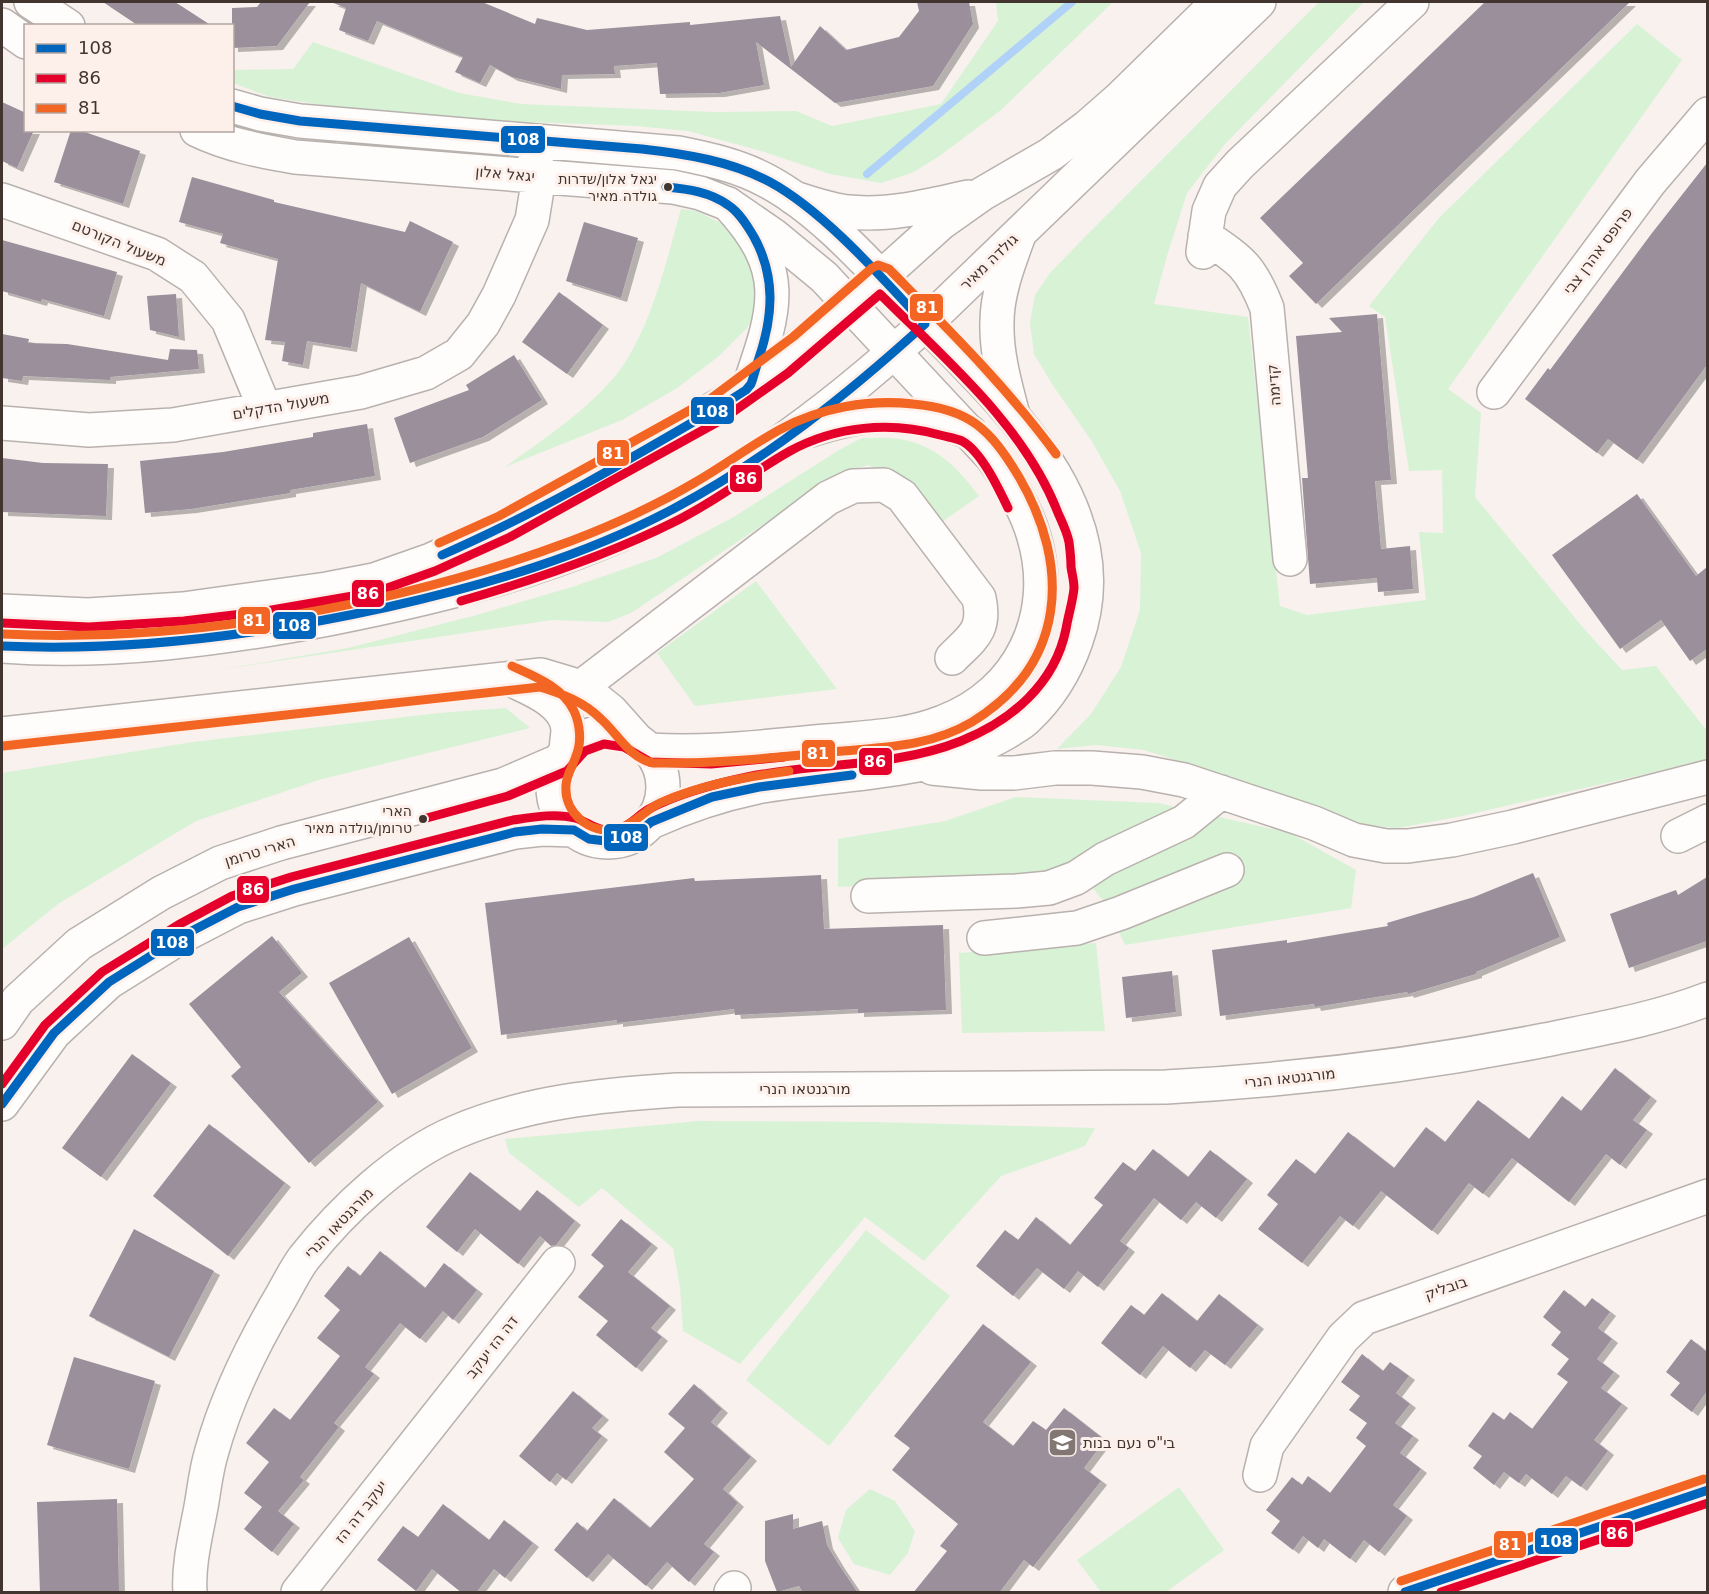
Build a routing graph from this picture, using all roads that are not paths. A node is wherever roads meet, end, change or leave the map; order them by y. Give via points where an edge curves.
1 (31, 2) edge
2 (1218, 2) edge
3 (1258, 2) edge
4 (1412, 2) edge
5 (65, 24) edge
6 (2, 25) edge
7 (24, 41) edge
8 (234, 107) edge
9 (1707, 114) edge
10 (201, 132) edge
11 (533, 140) junction
12 (528, 176) junction
13 (982, 194) junction
14 (794, 198) junction
15 (2, 200) edge
16 (728, 204) junction
17 (1020, 230) junction
18 (880, 277) junction
19 (851, 304) junction
20 (925, 324) junction
21 (895, 352) junction
22 (749, 387) junction
23 (1494, 392) dead end
24 (265, 409) junction
25 (1013, 415) junction
26 (2, 423) edge
27 (969, 432) junction
28 (787, 439) junction
29 (1290, 559) dead end
30 (2, 611) edge
31 (2, 646) edge
32 (952, 658) dead end
33 (507, 677) junction
34 (581, 687) junction
35 (2, 734) edge
36 (643, 745) junction
37 (563, 756) junction
38 (912, 765) junction
39 (1707, 777) edge
40 (1221, 792) junction
41 (1707, 821) edge
42 (651, 822) junction
43 (573, 830) junction
44 (1678, 836) dead end
45 (1227, 870) dead end
46 (1035, 889) junction
47 (868, 896) dead end
48 (1053, 930) junction
49 (984, 938) dead end
50 (1707, 999) edge
51 (2, 1023) edge
52 (2, 1104) edge
53 (1707, 1196) edge
54 (558, 1263) dead end
55 (425, 1431) joint
56 (1260, 1475) dead end
57 (1707, 1490) edge
58 (190, 1593) edge
59 (298, 1593) edge
60 (1405, 1593) edge

1 - 5 street
2 - 13 street via 1087,127 1051,154
3 - 17 street, גולדה מאיר
4 - 29 street, קדימה via 1240,164 1220,186 1209,212 1204,244 1245,265 1267,308
6 - 7 street
8 - 11 street via 300,121
9 - 23 street, פרופס אהרן צבי via 1650,182
10 - 12 street, יגאל אלון via 252,149 295,157
11 - 12 street, משעול הדקלים
11 - 14 street via 709,159 768,181
12 - 16 street, יגאל אלון via 673,188
12 - 24 street, משעול הדקלים via 532,220 499,295 483,324 459,354 426,373 361,392
13 - 14 street via 877,213 848,212
13 - 18 street via 940,223
14 - 18 street
15 - 24 street, משעול הקורטם via 157,254 194,277 228,320
16 - 19 street, יגאל אלון via 824,277
16 - 22 street via 759,245 773,292 770,321
17 - 20 street, גולדה מאיר
17 - 25 street via 997,320
18 - 19 street
18 - 20 street
19 - 21 street
19 - 22 street
20 - 21 street, גולדה מאיר
20 - 25 street
21 - 27 street
21 - 28 street, גולדה מאיר
22 - 30 street via 504,527 374,580 183,609 88,615
24 - 26 street, משעול הדקלים via 173,425 101,429
25 - 38 street via 1054,473 1079,530 1087,595 1082,626 1070,659 1050,693 1025,721 979,747
27 - 28 street via 924,418 881,414 842,420
27 - 36 street via 1009,482 1034,536 1041,568 1041,599 1034,631 1022,657 993,692 944,722 912,732 710,752
28 - 31 street, גולדה מאיר via 672,510 613,538 435,596 230,636 87,648
32 - 34 street via 975,635 983,615 979,598 902,496 884,485 853,486 828,498
33 - 34 street via 541,675
33 - 35 street
33 - 37 street via 555,704 568,727
34 - 36 street
36 - 37 street via 620,733 603,732 579,741
36 - 42 street via 659,765 663,790
37 - 43 street via 555,776 554,793 562,817
37 - 51 street, הארי טרומן via 503,785 281,843 220,863 161,893 80,944 18,1000
38 - 40 street via 982,773 1055,768 1142,772
38 - 42 street via 712,797
39 - 40 street via 1513,827 1408,846 1354,840
40 - 46 street via 1184,822 1105,859 1076,878
41 - 44 street
42 - 43 street via 638,833 614,842 589,839
43 - 52 street via 515,832 238,907 109,982 54,1033
45 - 48 street via 1121,913 1077,928
46 - 47 street
46 - 48 street
48 - 49 street
50 - 58 street, מורגנטאו הנרי via 1612,1027 1437,1060 1246,1083 665,1091 551,1104 507,1113 454,1132 407,1159 339,1219 303,1260 269,1317 252,1348 211,1454 197,1526
53 - 56 street, בובליק via 1364,1318 1343,1338 1267,1446
54 - 55 street, דה הז יעקב
55 - 59 street, יעקב דה הז
57 - 60 street

